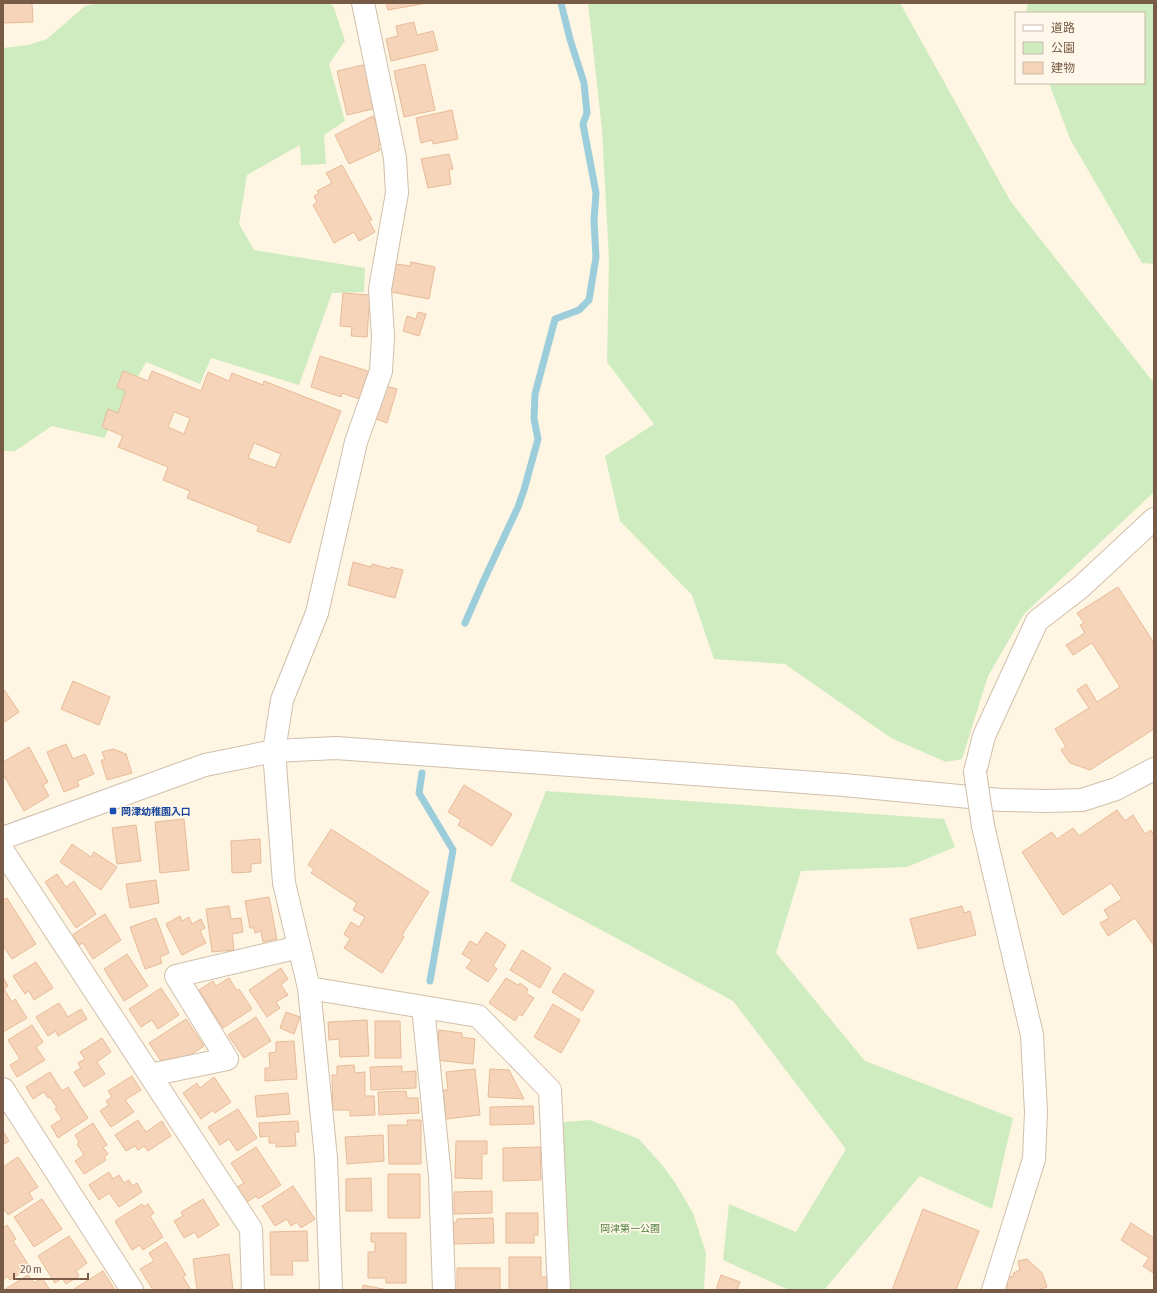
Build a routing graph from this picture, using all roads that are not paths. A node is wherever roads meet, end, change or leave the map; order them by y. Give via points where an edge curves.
1 (364, 3) edge
2 (1154, 519) edge
3 (274, 752) junction
4 (1154, 770) edge
5 (3, 838) edge
6 (3, 851) edge
7 (300, 947) junction
8 (309, 988) junction
9 (423, 1007) junction
10 (150, 1075) junction
11 (3, 1089) edge
12 (132, 1290) edge
13 (253, 1290) edge
14 (331, 1290) edge
15 (444, 1290) edge
16 (559, 1290) edge
17 (993, 1290) edge

1 - 3 street via 395,158 397,193 380,289 381,372 356,442 317,613 282,700
2 - 17 street, bridge via 1081,587 1038,621 984,736 975,772 983,826 1032,1034 1036,1112 1034,1159
3 - 4 street via 336,748 1047,802 1082,800 1116,789
3 - 5 street via 206,765
3 - 7 street via 284,883
6 - 10 street
7 - 8 street
7 - 10 street via 176,976 227,1059
8 - 9 street
8 - 14 street via 326,1158
9 - 15 street via 440,1177
9 - 16 street via 478,1016 550,1090
10 - 13 street via 251,1229
11 - 12 street

